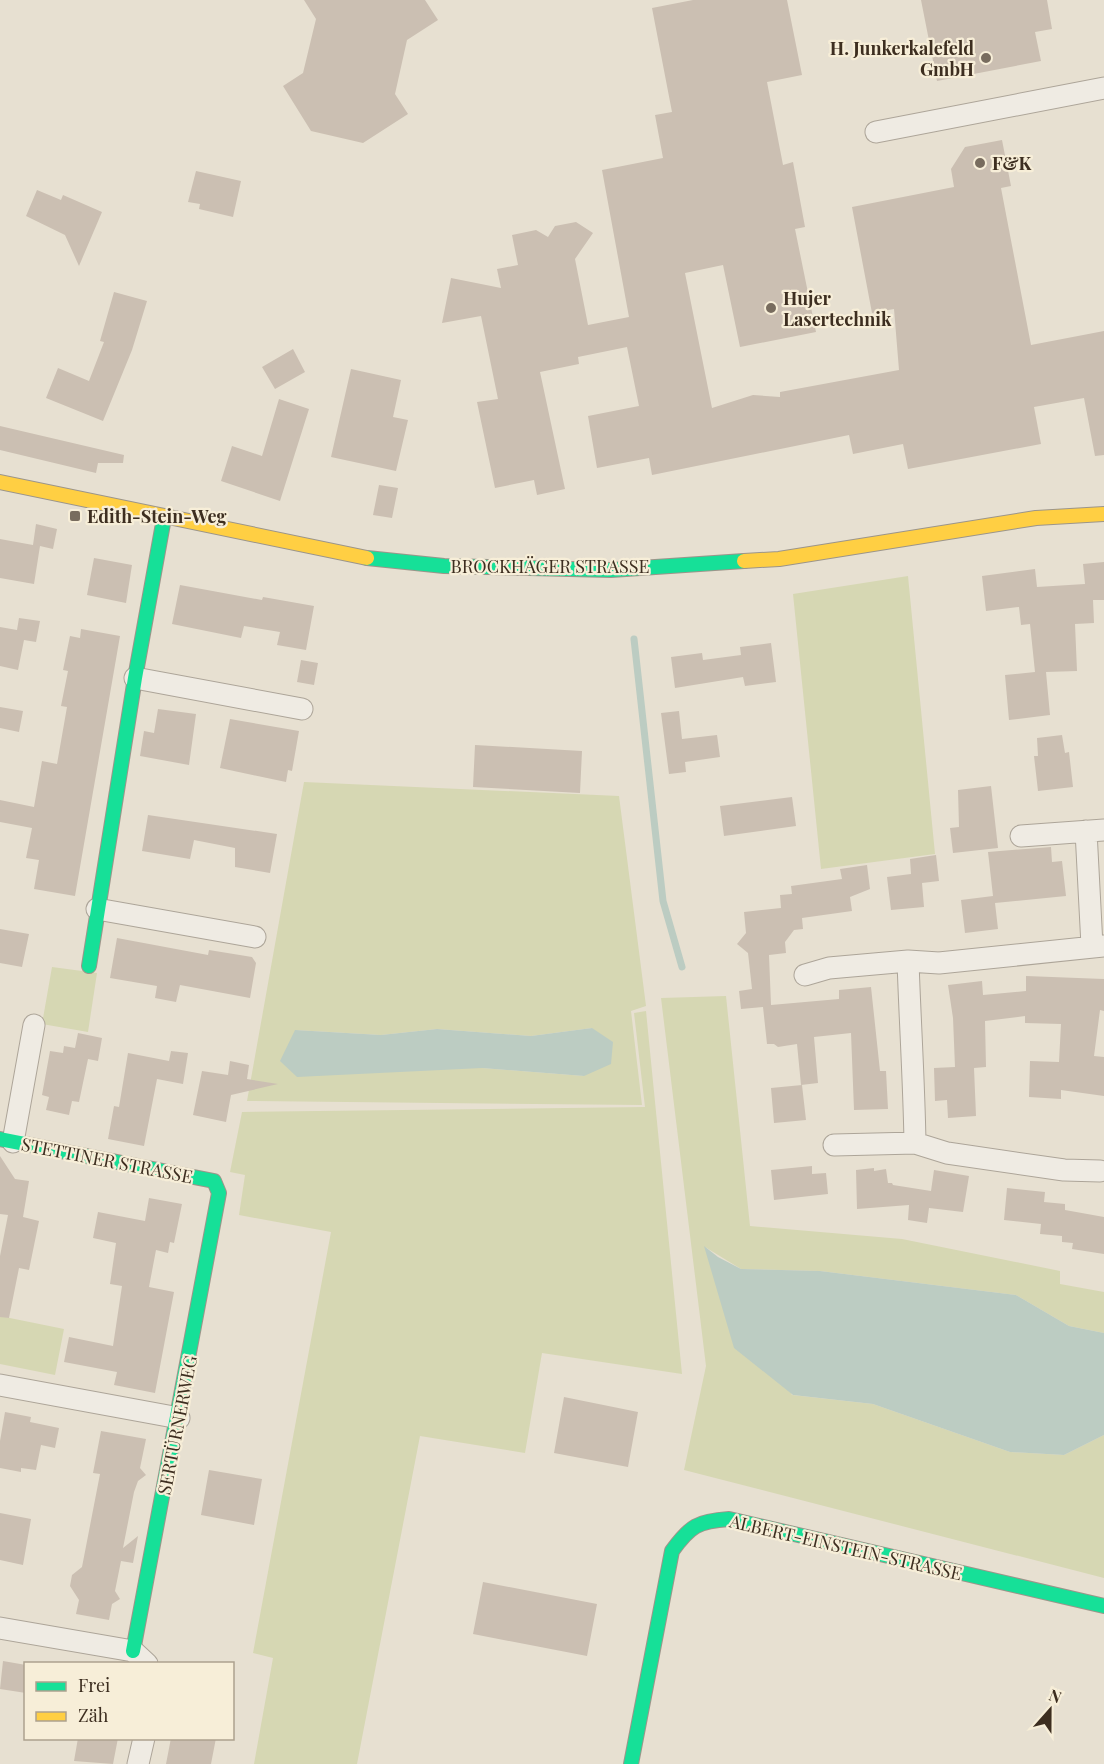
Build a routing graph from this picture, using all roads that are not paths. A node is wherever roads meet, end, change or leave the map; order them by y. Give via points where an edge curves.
1 (1104, 88) edge
2 (876, 132) dead end
3 (0, 482) edge
4 (1104, 514) edge
5 (164, 518) junction
6 (135, 678) junction
7 (302, 709) dead end
8 (1095, 831) edge
9 (1021, 836) dead end
10 (97, 909) junction
11 (255, 937) dead end
12 (1098, 946) edge
13 (908, 961) junction
14 (89, 966) dead end
15 (805, 975) dead end
16 (34, 1025) dead end
17 (7, 1140) edge
18 (915, 1143) junction
19 (834, 1145) dead end
20 (1100, 1171) dead end
21 (214, 1181) joint
22 (0, 1385) edge
23 (179, 1418) junction
24 (1104, 1606) edge
25 (0, 1628) edge
26 (140, 1657) edge
27 (144, 1740) edge
28 (138, 1764) edge
29 (631, 1764) edge

1 - 2 street
3 - 5 street, BROCKHÄGER STRASSE
4 - 5 street, BROCKHÄGER STRASSE via 1036,518 786,558 611,570 444,566 348,556
5 - 6 street
6 - 7 street
6 - 10 street
8 - 9 street
8 - 12 street
10 - 11 street
10 - 14 street
12 - 13 street via 939,963
13 - 15 street via 829,968
13 - 18 street
16 - 17 street
17 - 21 street, STETTINER STRASSE
18 - 19 street
18 - 20 street via 947,1153 1064,1170
21 - 23 street, SERTÜRNERWEG via 219,1193
22 - 23 street
23 - 26 street, SERTÜRNERWEG
24 - 29 street, ALBERT-EINSTEIN-STRASSE via 729,1519 701,1520 689,1527 672,1551
25 - 26 street
27 - 28 street

